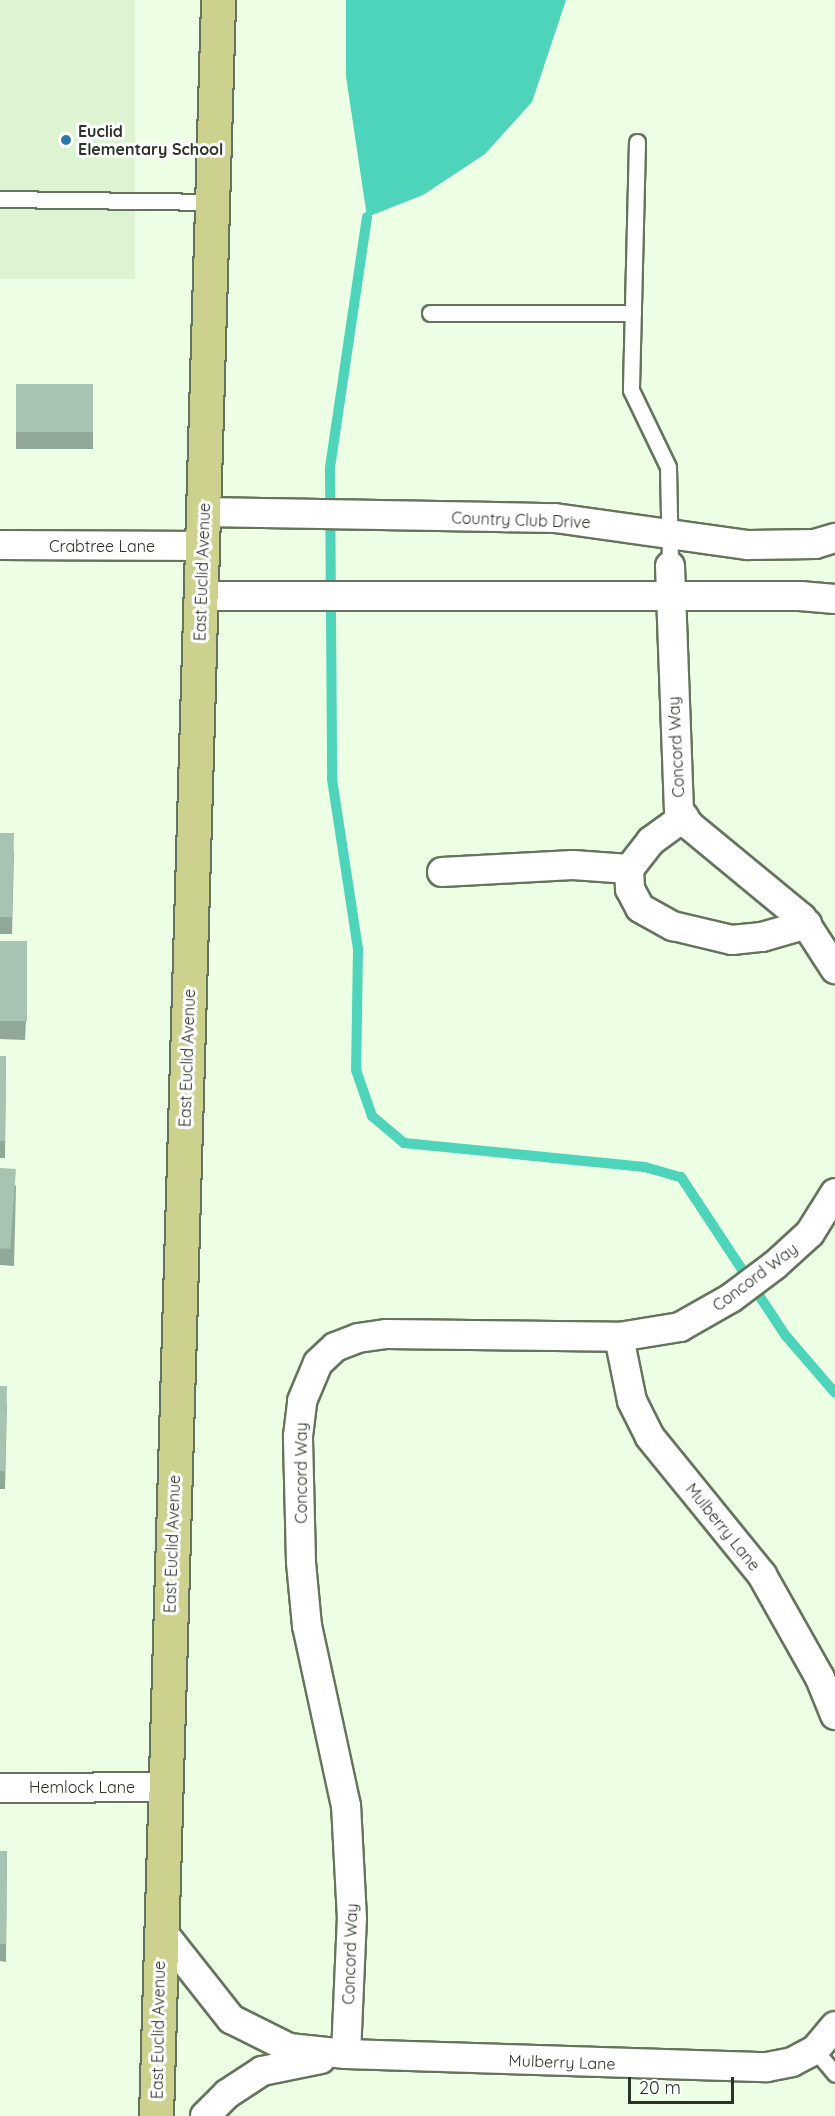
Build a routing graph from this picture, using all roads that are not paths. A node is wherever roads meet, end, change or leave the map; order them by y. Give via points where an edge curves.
1 (218, 0) edge
2 (637, 142) dead end
3 (0, 199) edge
4 (214, 202) junction
5 (430, 314) dead end
6 (633, 314) junction
7 (204, 512) junction
8 (671, 536) junction
9 (835, 538) edge
10 (0, 545) edge
11 (203, 546) junction
12 (670, 566) joint
13 (202, 596) junction
14 (670, 597) junction
15 (835, 599) edge
16 (684, 817) junction
17 (629, 869) junction
18 (442, 872) dead end
19 (807, 924) junction
20 (835, 969) edge
21 (835, 1193) edge
22 (619, 1337) junction
23 (835, 1715) edge
24 (164, 1787) junction
25 (0, 1788) edge
26 (160, 1929) junction
27 (835, 2026) edge
28 (814, 2050) junction
29 (346, 2054) junction
30 (835, 2074) edge
31 (156, 2116) edge
32 (205, 2116) edge

1 - 4 main road, East Euclid Avenue
2 - 6 lane
3 - 4 lane
4 - 7 main road, East Euclid Avenue
5 - 6 lane
6 - 8 lane via 631,390 668,467
7 - 8 street, Country Club Drive via 555,518
7 - 11 main road, East Euclid Avenue
8 - 9 street, Country Club Drive via 748,545 815,544
8 - 12 lane
10 - 11 street, Crabtree Lane
11 - 13 main road, East Euclid Avenue
12 - 14 street, Concord Way
13 - 14 street
13 - 24 main road, East Euclid Avenue
14 - 15 street
14 - 16 street, Concord Way via 675,784
16 - 17 street via 651,841
16 - 19 street, Concord Way
17 - 18 street via 573,865
17 - 19 street via 630,889 640,908 673,926 732,940 762,937
19 - 20 street, Concord Way
21 - 22 street, Concord Way via 810,1233 731,1298 680,1327
22 - 23 street, Mulberry Lane via 633,1401 650,1437 762,1575 820,1678
22 - 29 street, Concord Way via 368,1336 335,1347 318,1363 309,1379 298,1436 301,1562 307,1626 346,1806 352,1919
24 - 25 street, Hemlock Lane
24 - 26 main road, East Euclid Avenue
26 - 29 street, Mulberry Lane via 231,2019 289,2048
26 - 31 main road, East Euclid Avenue
27 - 28 street, Mulberry Lane
28 - 29 street, Mulberry Lane via 792,2062 732,2068
28 - 30 lane
29 - 32 street, Mulberry Lane via 262,2071 227,2094

